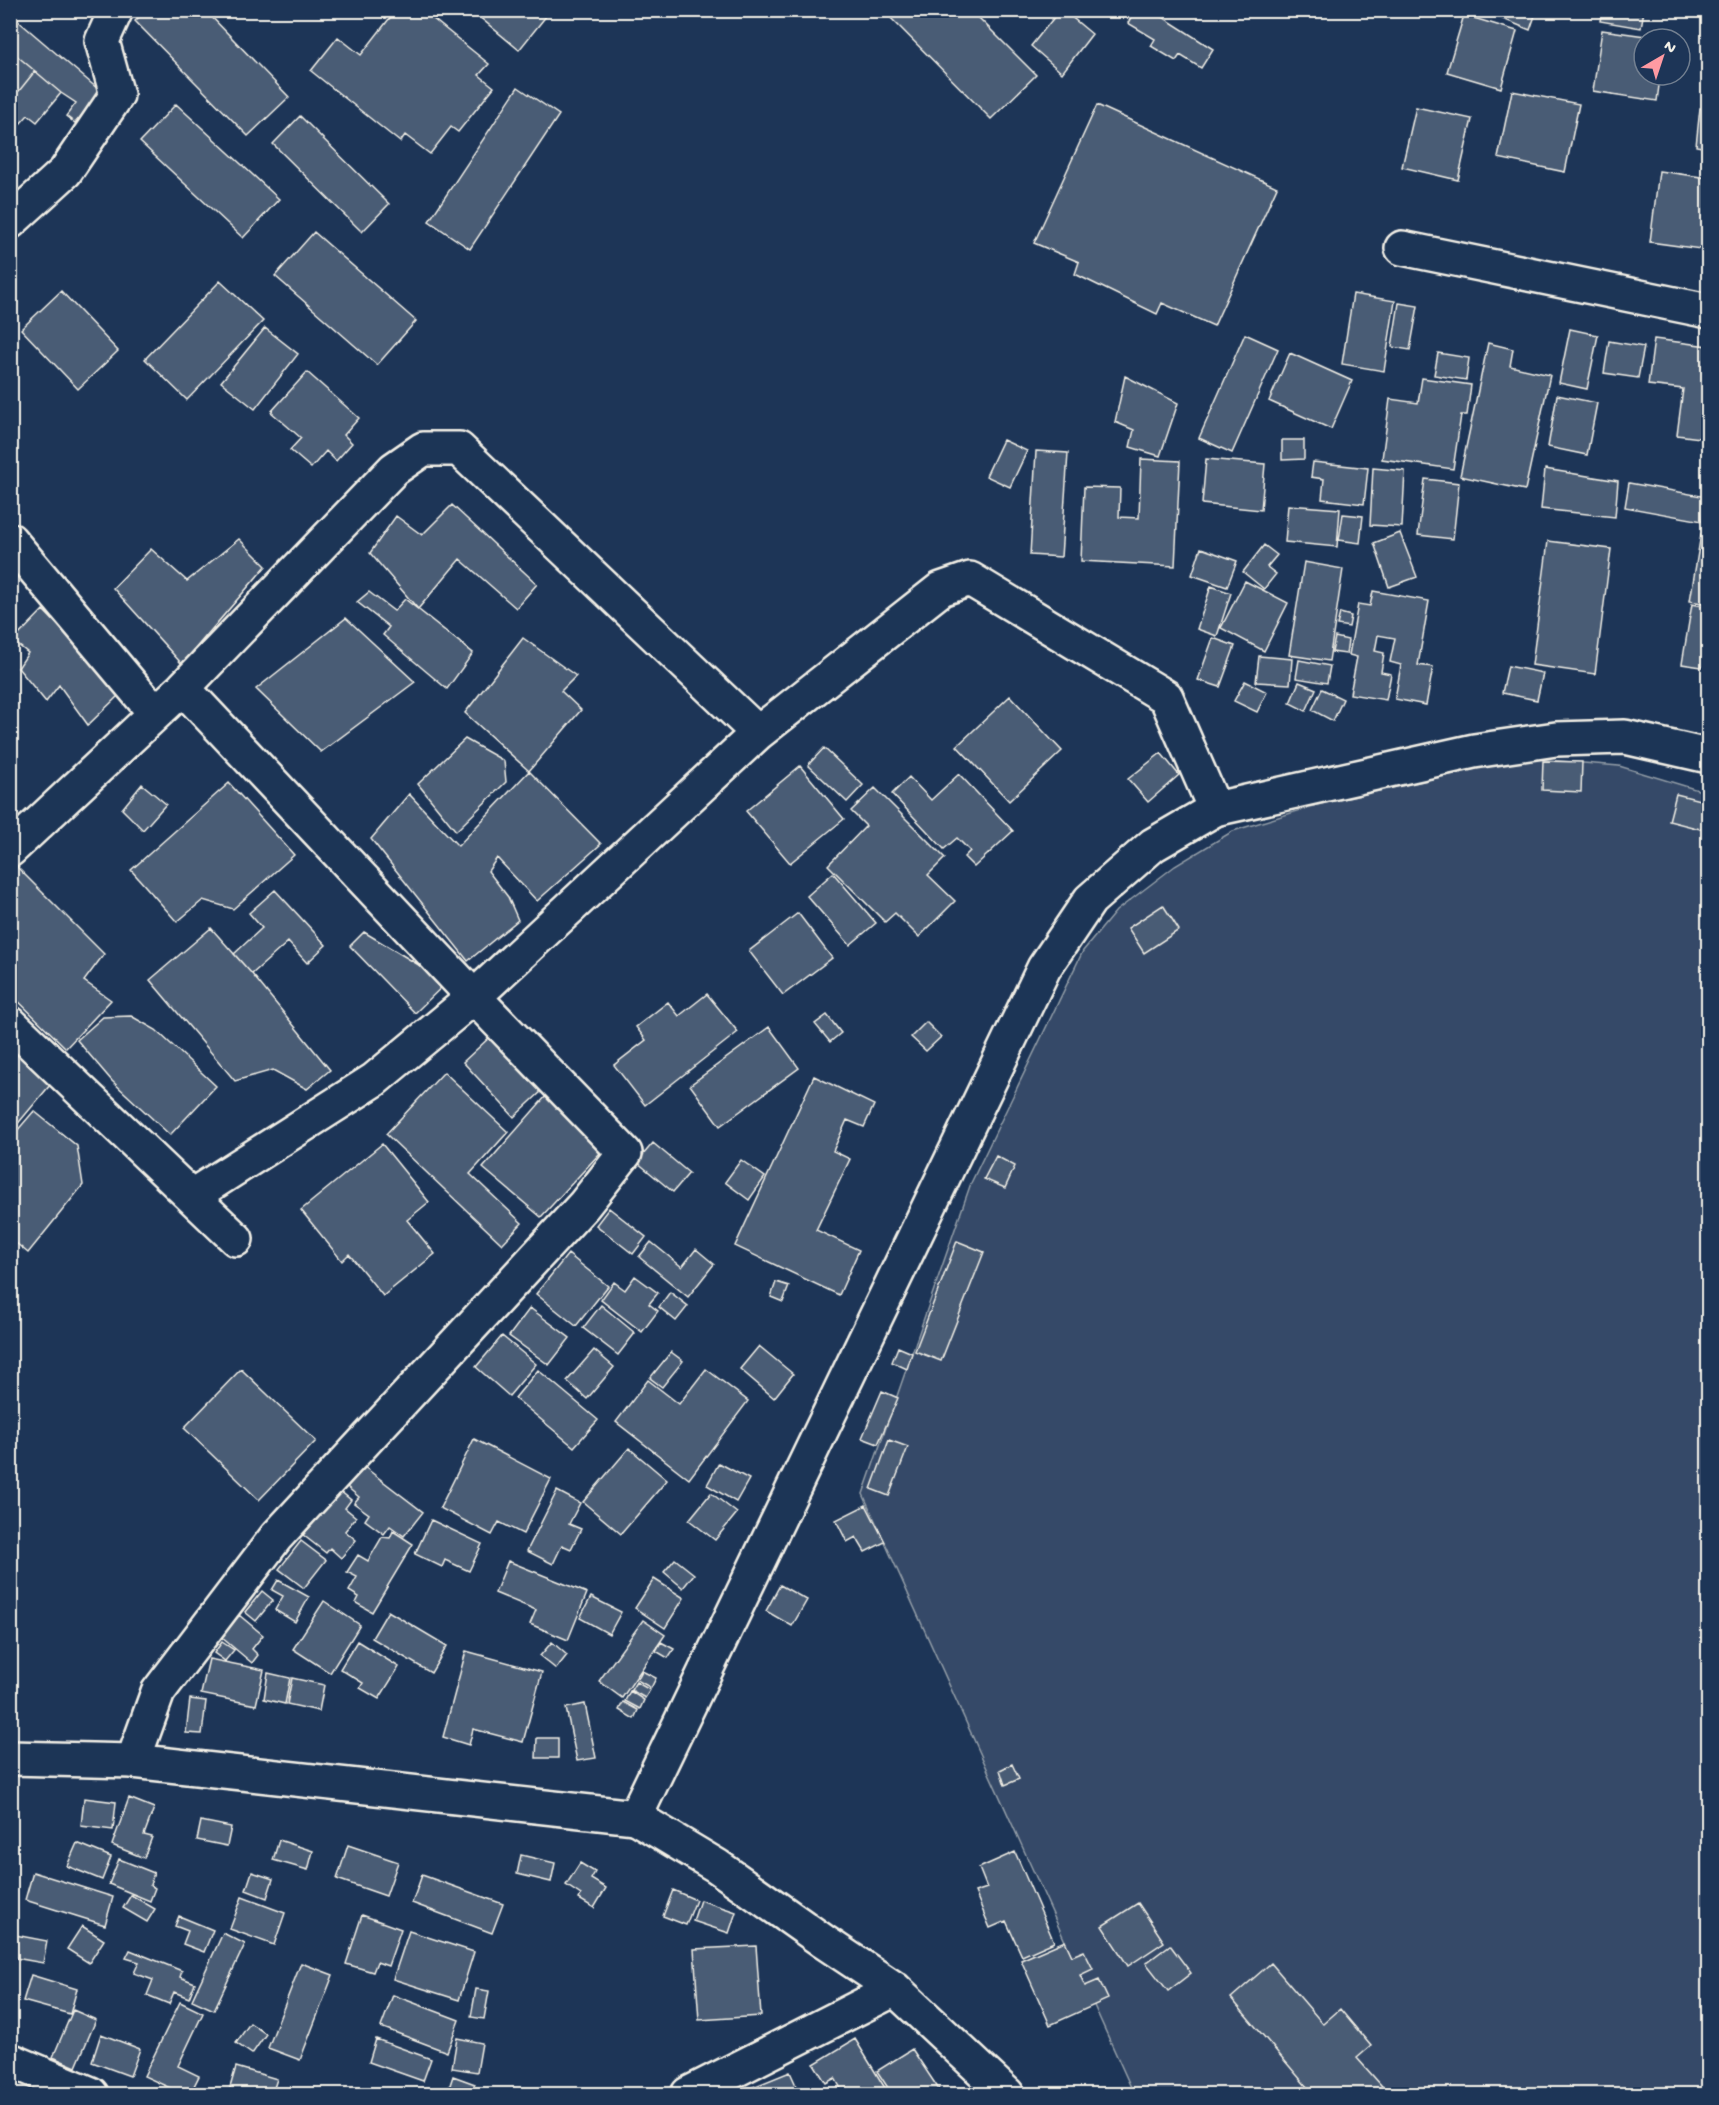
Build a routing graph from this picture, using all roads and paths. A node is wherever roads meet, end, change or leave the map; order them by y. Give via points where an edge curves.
1 (116, 10) edge
2 (10, 222) edge
3 (1402, 248) dead end
4 (1708, 310) edge
5 (10, 540) edge
6 (183, 688) junction
7 (155, 713) junction
8 (758, 733) junction
9 (1708, 756) edge
10 (1215, 809) junction
11 (10, 850) edge
12 (474, 997) junction
13 (10, 1023) edge
14 (192, 1196) junction
15 (236, 1239) dead end
16 (10, 1758) edge
17 (133, 1761) junction
18 (635, 1816) junction
19 (896, 1989) junction
20 (10, 2060) edge
21 (91, 2094) edge
22 (688, 2094) edge
23 (1006, 2094) edge

1 - 2 street via 102,41 117,95 65,172
3 - 4 street
5 - 7 street
6 - 7 street
6 - 8 street via 394,469 423,449 459,449
6 - 12 street
7 - 11 street
8 - 10 street via 941,589 970,579 1166,697
8 - 12 street
9 - 10 street via 1625,737 1556,739 1474,751
10 - 18 street via 1153,845 1090,900 1044,968
12 - 14 street via 374,1080
12 - 17 street via 625,1153 584,1205 276,1537 158,1692
13 - 14 street
14 - 15 street
16 - 17 street
17 - 18 street
18 - 19 street via 717,1866
19 - 22 street
19 - 23 street
20 - 21 street

